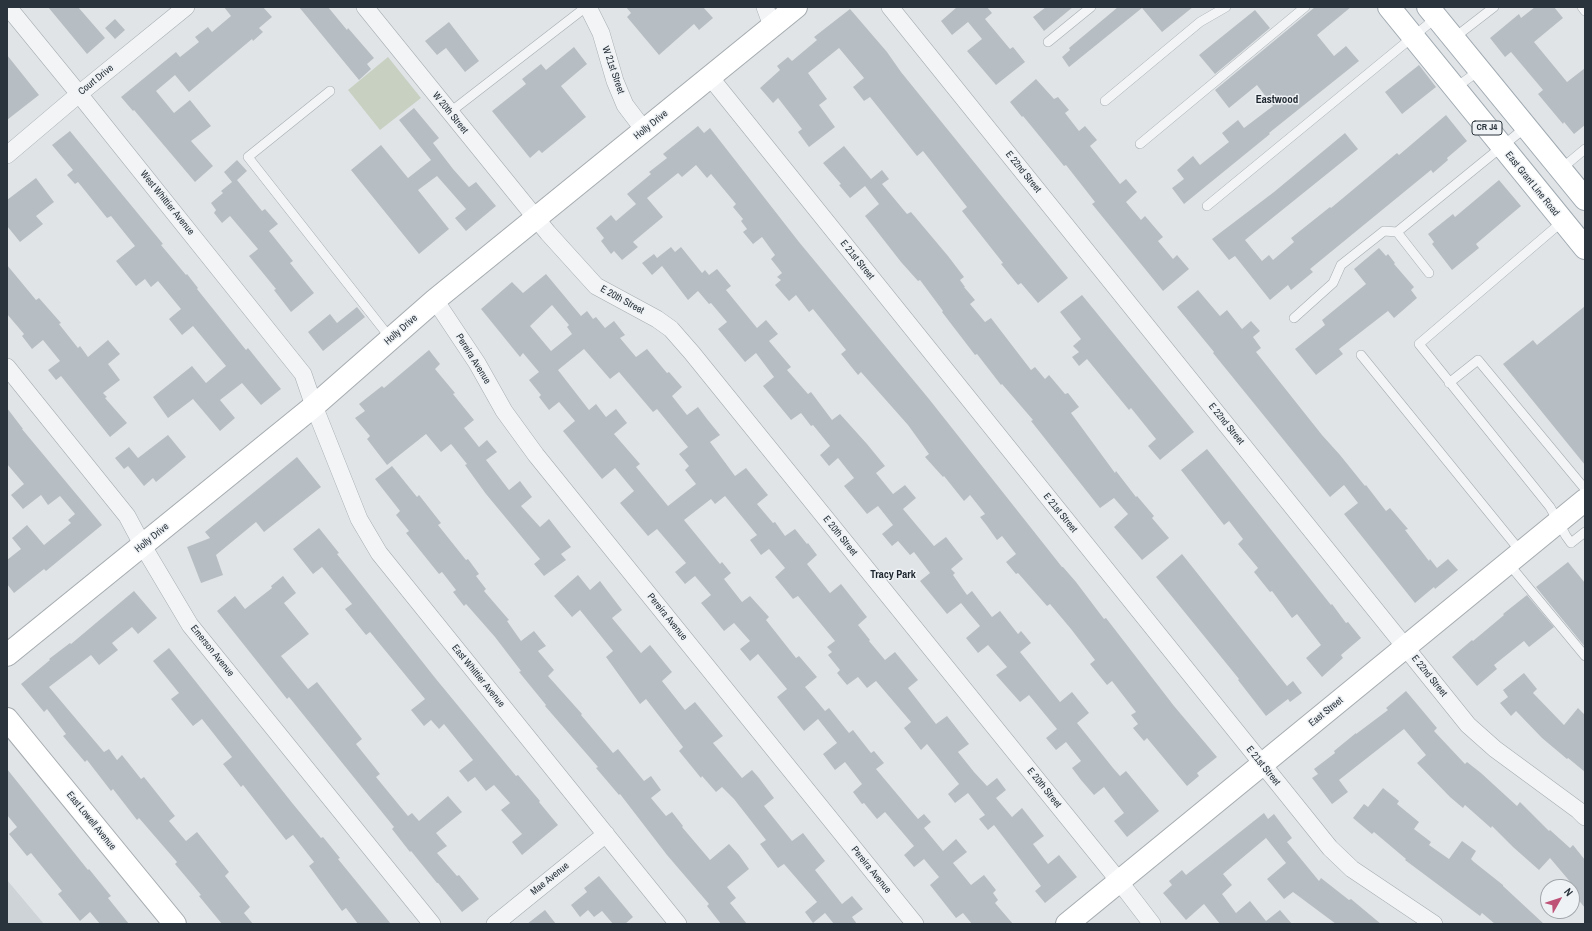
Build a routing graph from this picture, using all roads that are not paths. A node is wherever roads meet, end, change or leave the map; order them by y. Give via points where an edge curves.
1 (8, 7) edge
2 (186, 7) edge
3 (365, 7) edge
4 (587, 7) edge
5 (796, 7) edge
6 (890, 7) edge
7 (1092, 7) edge
8 (1226, 7) edge
9 (1305, 7) edge
10 (1389, 7) edge
11 (1494, 7) edge
12 (1432, 12) edge
13 (769, 17) edge
14 (1413, 36) junction
15 (1454, 38) junction
16 (1048, 42) dead end
17 (1480, 70) junction
18 (710, 77) junction
19 (1455, 88) junction
20 (330, 92) dead end
21 (79, 94) junction
22 (1105, 101) dead end
23 (449, 113) junction
24 (1526, 127) junction
25 (644, 130) junction
26 (1140, 144) dead end
27 (1502, 147) junction
28 (1585, 149) edge
29 (7, 155) edge
30 (1561, 169) junction
31 (1582, 191) edge
32 (1207, 206) dead end
33 (536, 218) junction
34 (1563, 221) junction
35 (1397, 232) junction
36 (1585, 248) edge
37 (1429, 273) dead end
38 (435, 300) junction
39 (1294, 318) dead end
40 (391, 339) junction
41 (1361, 355) dead end
42 (7, 367) edge
43 (1449, 383) junction
44 (314, 406) junction
45 (1585, 489) edge
46 (1585, 500) edge
47 (1555, 514) junction
48 (1585, 532) edge
49 (143, 546) junction
50 (1515, 558) junction
51 (1406, 647) junction
52 (7, 655) edge
53 (1585, 656) edge
54 (7, 719) edge
55 (1262, 765) junction
56 (1585, 817) edge
57 (606, 834) junction
58 (1119, 881) junction
59 (175, 924) edge
60 (432, 924) edge
61 (494, 924) edge
62 (678, 924) edge
63 (915, 924) edge
64 (1067, 924) edge
65 (1152, 924) edge
66 (1434, 924) edge

1 - 21 street, West Whittier Avenue
2 - 21 street, Court Drive
3 - 23 street, W 20th Street
4 - 23 lane
4 - 25 street, W 21st Street via 601,33 615,81 625,104
5 - 13 street, Holly Drive
6 - 51 street, E 22nd Street
7 - 16 lane
8 - 22 lane via 1200,22
9 - 26 lane
10 - 14 street, East Grant Line Road / CR J4
11 - 15 lane
12 - 14 lane
12 - 15 street, CR J4
13 - 18 street, Holly Drive
14 - 19 street, East Grant Line Road / CR J4
14 - 32 lane
15 - 17 street, CR J4
17 - 19 lane
17 - 24 street, CR J4
18 - 25 street, Holly Drive
18 - 55 street, E 21st Street
19 - 27 street, East Grant Line Road / CR J4
20 - 40 lane via 248,157
21 - 29 street, Court Drive
21 - 44 street, West Whittier Avenue via 303,374
23 - 33 street, W 20th Street
24 - 27 lane
24 - 30 street, CR J4
25 - 33 street, Holly Drive
27 - 34 street, East Grant Line Road / CR J4
27 - 35 lane
28 - 30 lane
30 - 31 street, CR J4
33 - 38 street, Holly Drive
33 - 58 street, E 20th Street via 596,286 671,329
34 - 36 street, East Grant Line Road / CR J4
34 - 43 lane via 1419,344
35 - 37 lane
35 - 39 lane via 1384,231 1341,265 1334,283
38 - 40 street, Holly Drive
38 - 63 street, Pereira Avenue via 477,363 504,411 536,455
40 - 44 street, Holly Drive
41 - 50 lane
42 - 49 street, Emerson Avenue via 127,516
43 - 45 lane via 1478,360
43 - 47 lane
44 - 49 street, Holly Drive
44 - 57 street, East Whittier Avenue via 359,519 379,553
46 - 47 street, East Street
47 - 48 lane via 1571,543
47 - 50 street, East Street
49 - 52 street, Holly Drive
49 - 60 street, Emerson Avenue via 190,625
50 - 51 street, East Street
50 - 53 lane
51 - 55 street, East Street
51 - 56 street, E 22nd Street via 1468,724 1495,749
54 - 59 street, East Lowell Avenue
55 - 58 street, East Street
55 - 66 street, E 21st Street via 1330,848 1352,869
57 - 61 street, Mae Avenue
57 - 62 street, East Whittier Avenue
58 - 64 street, East Street
58 - 65 street, E 20th Street

